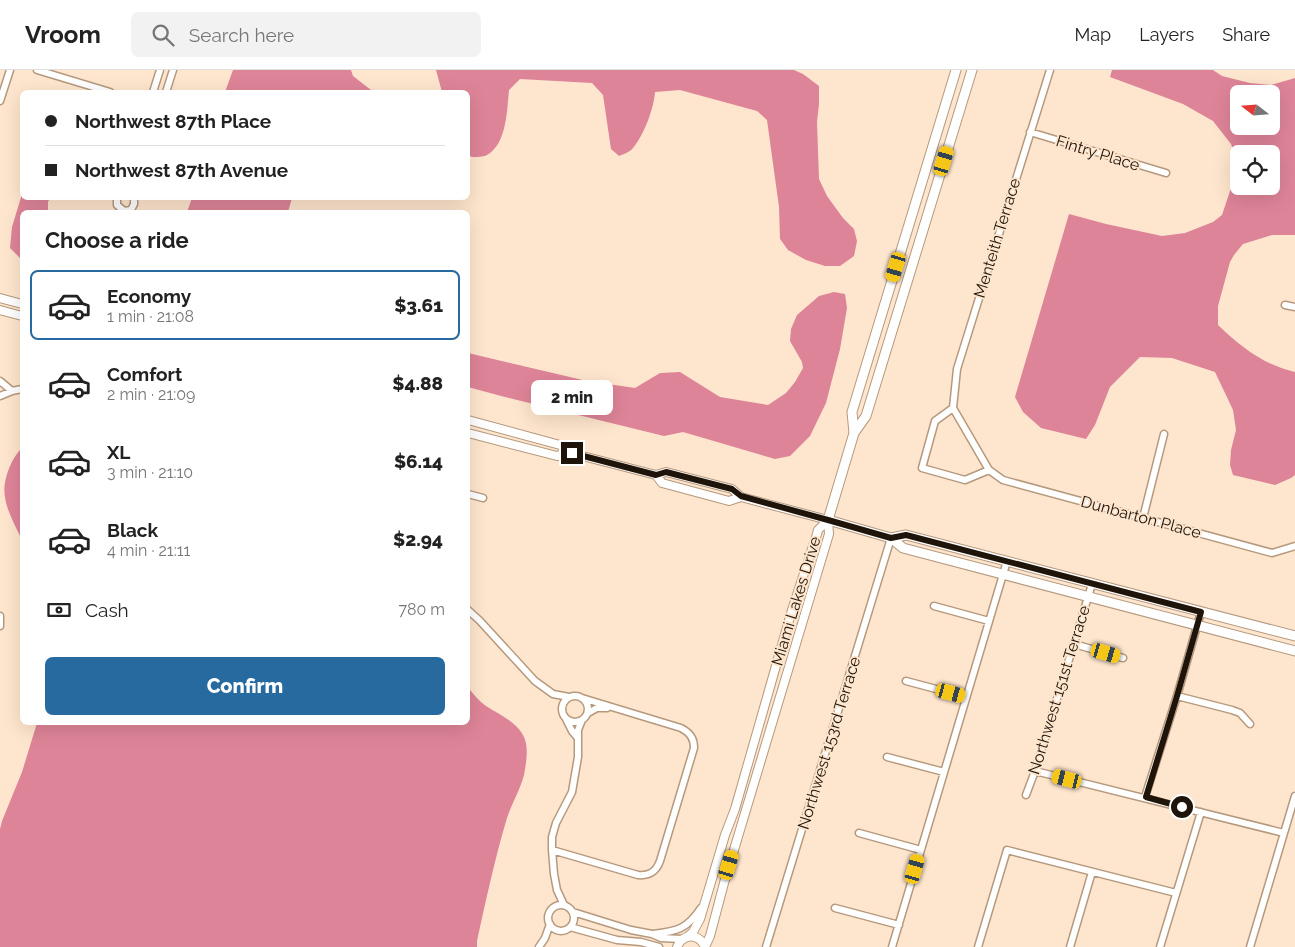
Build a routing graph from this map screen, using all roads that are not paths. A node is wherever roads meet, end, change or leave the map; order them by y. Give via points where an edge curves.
1 (10, 70) edge
2 (37, 70) edge
3 (160, 70) edge
4 (173, 70) edge
5 (956, 70) edge
6 (972, 70) edge
7 (1050, 70) edge
8 (103, 90) edge
9 (154, 90) edge
10 (167, 90) edge
11 (0, 101) edge
12 (1030, 132) junction
13 (1166, 173) dead end
14 (117, 200) edge
15 (123, 210) edge
16 (0, 298) edge
17 (20, 303) edge
18 (1285, 304) dead end
19 (1295, 307) edge
20 (0, 310) edge
21 (20, 315) edge
22 (0, 381) edge
23 (20, 389) edge
24 (12, 391) junction
25 (0, 396) edge
26 (953, 408) junction
27 (470, 421) edge
28 (854, 433) junction
29 (470, 434) edge
30 (1164, 434) dead end
31 (572, 453) junction
32 (989, 470) junction
33 (656, 475) junction
34 (470, 495) edge
35 (741, 496) junction
36 (482, 498) dead end
37 (1143, 518) junction
38 (828, 520) junction
39 (891, 538) junction
40 (1295, 546) edge
41 (1007, 561) junction
42 (1003, 574) junction
43 (1092, 584) junction
44 (1088, 596) junction
45 (934, 606) dead end
46 (470, 612) edge
47 (1201, 612) junction
48 (0, 616) edge
49 (989, 621) junction
50 (0, 625) edge
51 (1197, 625) junction
52 (1295, 636) edge
53 (1074, 644) junction
54 (1295, 651) edge
55 (1122, 658) dead end
56 (906, 680) dead end
57 (553, 694) junction
58 (1177, 696) junction
59 (569, 697) junction
60 (966, 697) junction
61 (582, 698) junction
62 (562, 708) junction
63 (611, 708) junction
64 (588, 713) junction
65 (566, 719) junction
66 (582, 720) junction
67 (1250, 724) dead end
68 (577, 737) junction
69 (887, 757) dead end
70 (1035, 771) junction
71 (944, 772) junction
72 (1026, 795) dead end
73 (1295, 796) edge
74 (1146, 797) junction
75 (1201, 812) junction
76 (859, 833) dead end
77 (1284, 833) junction
78 (552, 850) junction
79 (921, 850) junction
80 (1092, 872) junction
81 (556, 890) junction
82 (1176, 893) junction
83 (704, 904) junction
84 (564, 905) junction
85 (554, 907) junction
86 (835, 908) dead end
87 (573, 912) junction
88 (550, 924) junction
89 (899, 924) junction
90 (570, 926) junction
91 (560, 930) junction
92 (652, 934) junction
93 (545, 938) junction
94 (685, 938) junction
95 (539, 947) edge
96 (659, 947) edge
97 (677, 947) edge
98 (705, 947) edge
99 (766, 947) edge
100 (892, 947) edge
101 (978, 947) edge
102 (1070, 947) edge
103 (1160, 947) edge
104 (1250, 947) edge

1 - 11 street
2 - 8 street
3 - 9 street
4 - 10 street
5 - 28 main road via 852,412
6 - 28 main road via 866,416
7 - 12 street, Menteith Terrace
12 - 13 street, Fintry Place
12 - 26 street, Menteith Terrace via 957,370
14 - 15 street via 117,205
16 - 17 street
18 - 19 street
20 - 21 street
22 - 24 street
23 - 24 street
24 - 25 street
26 - 32 street
26 - 32 street via 935,421 922,468 966,480
27 - 31 street via 560,444
28 - 38 main road
29 - 31 street via 557,456
30 - 37 street
31 - 33 street
32 - 37 street, Dunbarton Place via 1003,480
33 - 35 street via 666,472 732,489
33 - 35 street via 662,483 729,501
34 - 36 street
35 - 38 street
37 - 40 street, Dunbarton Place via 1272,553
38 - 39 main road
38 - 83 street, Miami Lakes Drive via 818,530
38 - 98 street, Miami Lakes Drive via 829,534
39 - 41 main road via 906,535
39 - 42 main road via 903,548
39 - 99 street, Northwest 153rd Terrace
41 - 42 street
41 - 43 main road
42 - 44 main road
42 - 49 street
43 - 44 street, Northwest 151st Terrace
43 - 47 main road
44 - 51 main road
44 - 53 street, Northwest 151st Terrace
45 - 49 street
46 - 57 street via 531,677
47 - 51 street
47 - 52 main road
48 - 50 street
49 - 60 street
51 - 54 main road
51 - 58 street
53 - 55 street
53 - 70 street, Northwest 151st Terrace
56 - 60 street
57 - 59 street
57 - 62 street
58 - 67 street via 1240,713
58 - 74 street
59 - 61 street
59 - 62 street
60 - 71 street
61 - 63 street
61 - 64 street
62 - 65 street
63 - 64 street via 597,708
63 - 78 street via 681,728 690,734 694,742 660,861 652,873 638,875
64 - 66 street
65 - 66 street via 574,723
65 - 68 street
66 - 68 street
68 - 78 street via 578,757 572,792 554,830
69 - 71 street
70 - 72 street, Northwest 151st Terrace
70 - 74 street
71 - 79 street
73 - 77 street
74 - 75 street
75 - 77 street
75 - 82 street
76 - 79 street
77 - 104 street
78 - 81 street
79 - 89 street
80 - 82 street
80 - 101 street via 1007,850
80 - 102 street
81 - 84 street
81 - 85 street
82 - 103 street
83 - 92 street via 686,925 670,932
83 - 94 street, Miami Lakes Drive via 693,932
84 - 85 street
84 - 87 street
85 - 88 street via 549,914
86 - 89 street
87 - 90 street via 574,921
87 - 92 street
88 - 91 street
88 - 93 street
89 - 100 street
90 - 91 street
90 - 96 street via 617,940
91 - 93 street
92 - 94 street via 661,938
93 - 95 street
94 - 97 street, Miami Lakes Drive
94 - 98 street via 692,936 701,940

